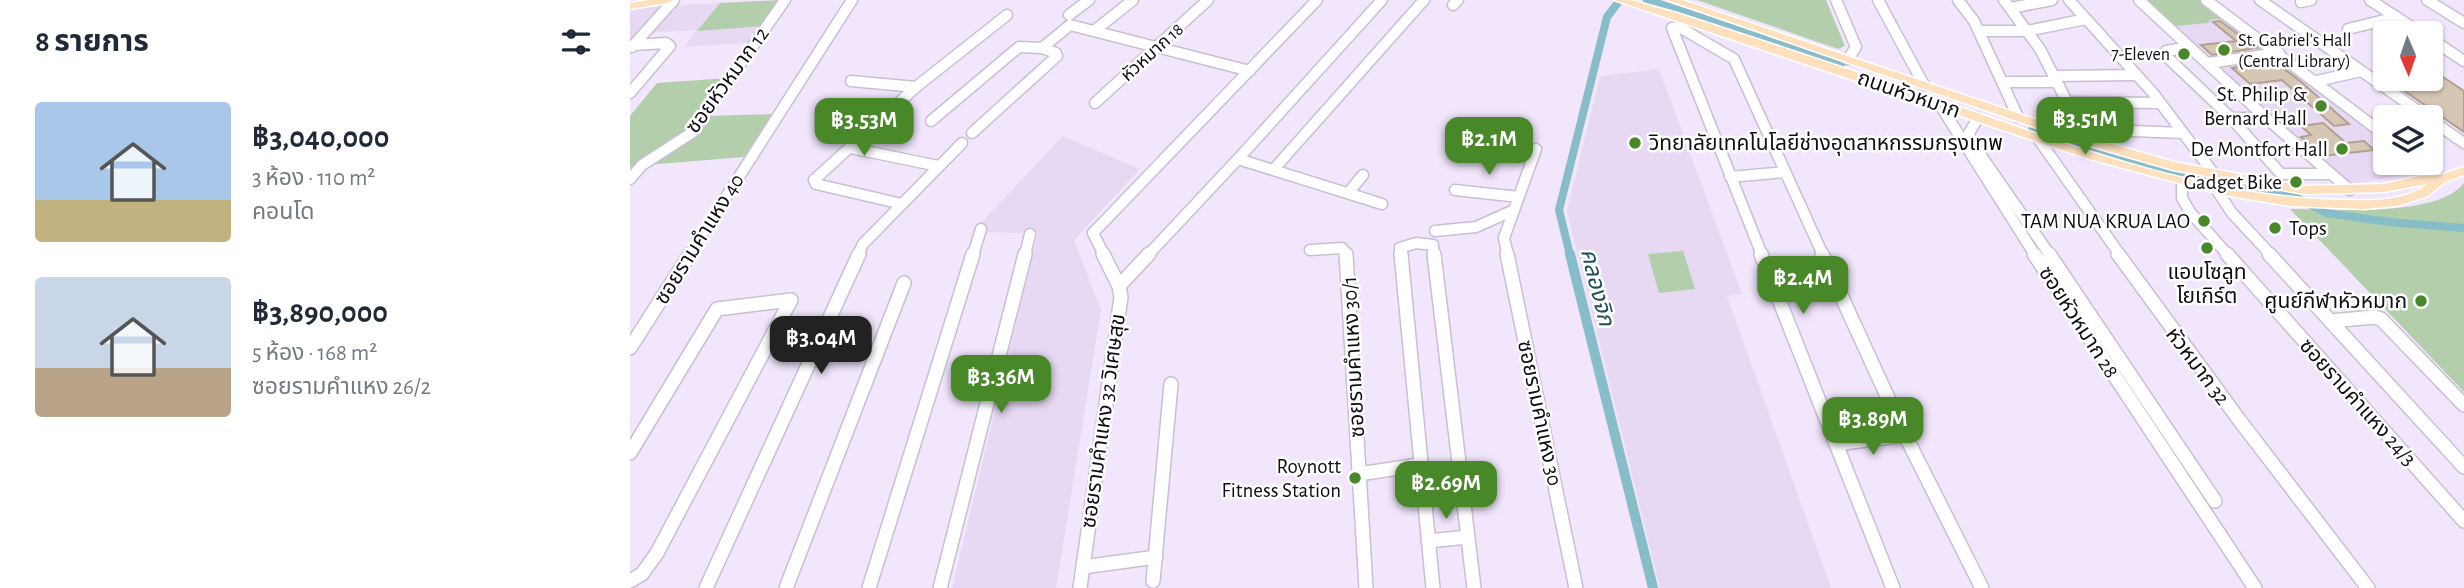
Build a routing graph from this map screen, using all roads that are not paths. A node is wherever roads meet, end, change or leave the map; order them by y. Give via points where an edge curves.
1 (661, 0) edge
2 (668, 0) edge
3 (674, 0) edge
4 (785, 0) edge
5 (852, 0) edge
6 (1089, 0) edge
7 (1133, 0) edge
8 (1208, 0) edge
9 (1317, 0) edge
10 (1382, 0) edge
11 (1424, 0) edge
12 (1619, 0) edge
13 (1672, 0) edge
14 (1836, 0) edge
15 (1878, 0) edge
16 (1958, 0) edge
17 (2052, 0) edge
18 (2069, 0) edge
19 (2139, 0) edge
20 (2206, 0) edge
21 (2260, 0) edge
22 (2370, 0) edge
23 (2427, 0) edge
24 (630, 4) edge
25 (2008, 4) edge
26 (1006, 15) dead end
27 (1069, 15) dead end
28 (2397, 17) junction
29 (2086, 19) junction
30 (2403, 21) edge
31 (2464, 23) edge
32 (1703, 25) junction
33 (2348, 29) dead end
34 (2027, 30) junction
35 (1094, 31) junction
36 (1979, 31) junction
37 (1691, 34) junction
38 (632, 47) edge
39 (1157, 47) junction
40 (2190, 47) junction
41 (1042, 48) junction
42 (2443, 50) edge
43 (2279, 53) junction
44 (1847, 59) junction
45 (2204, 60) junction
46 (2464, 61) edge
47 (1250, 71) junction
48 (2361, 71) junction
49 (2136, 75) junction
50 (1900, 77) junction
51 (2055, 79) junction
52 (2317, 80) junction
53 (850, 81) dead end
54 (2002, 82) junction
55 (1924, 85) junction
56 (916, 87) junction
57 (1892, 89) junction
58 (630, 93) edge
59 (1967, 100) junction
60 (2067, 102) junction
61 (1095, 103) dead end
62 (2160, 103) junction
63 (1940, 105) junction
64 (2409, 105) edge
65 (1959, 111) junction
66 (2018, 117) junction
67 (1978, 118) junction
68 (2231, 118) junction
69 (2266, 118) junction
70 (845, 121) dead end
71 (931, 121) dead end
72 (875, 125) junction
73 (2373, 125) edge
74 (2443, 129) edge
75 (2183, 133) junction
76 (972, 134) dead end
77 (2084, 135) junction
78 (2036, 137) junction
79 (962, 143) dead end
80 (2464, 143) edge
81 (851, 148) junction
82 (1536, 149) dead end
83 (1238, 159) junction
84 (745, 165) joint
85 (938, 166) junction
86 (1274, 169) junction
87 (2464, 171) edge
88 (1785, 172) junction
89 (2214, 174) junction
90 (2328, 174) junction
91 (1363, 175) dead end
92 (2436, 175) edge
93 (1730, 177) junction
94 (630, 179) edge
95 (2441, 179) junction
96 (2182, 182) junction
97 (2216, 189) junction
98 (1455, 190) dead end
99 (2314, 190) junction
100 (2350, 190) junction
101 (1348, 193) junction
102 (1519, 197) junction
103 (2182, 198) joint
104 (902, 204) junction
105 (1382, 204) dead end
106 (2320, 204) junction
107 (2366, 205) junction
108 (1514, 210) junction
109 (981, 229) dead end
110 (1435, 231) dead end
111 (1030, 234) dead end
112 (1310, 250) dead end
113 (904, 283) dead end
114 (1118, 286) junction
115 (2330, 321) junction
116 (630, 348) edge
117 (1171, 384) dead end
118 (2464, 405) edge
119 (1905, 435) junction
120 (1836, 444) junction
121 (630, 453) edge
122 (1419, 465) junction
123 (2464, 467) edge
124 (1359, 474) junction
125 (2215, 501) dead end
126 (2464, 521) edge
127 (1468, 537) junction
128 (1428, 541) junction
129 (1156, 557) junction
130 (1083, 567) junction
131 (630, 581) edge
132 (1153, 581) dead end
133 (706, 588) edge
134 (786, 588) edge
135 (869, 588) edge
136 (940, 588) edge
137 (1080, 588) edge
138 (1366, 588) edge
139 (1433, 588) edge
140 (1474, 588) edge
141 (1576, 588) edge
142 (1892, 588) edge
143 (1982, 588) edge
144 (2255, 588) edge
145 (2368, 588) edge

1 - 24 main road
2 - 24 main road
3 - 38 street
4 - 94 street, ซอยหัวหมาก 12 via 693,132 642,165
5 - 84 street
6 - 27 street
7 - 35 street
8 - 39 street, หัวหมาก 18
9 - 47 street
10 - 83 street
11 - 86 street
12 - 32 main road, ถนนหัวหมาก
13 - 44 main road, ถนนหัวหมาก
14 - 44 street via 1856,47
15 - 55 street
16 - 36 street
17 - 25 street
18 - 29 street
19 - 40 street
20 - 43 street
21 - 48 street
22 - 28 street
23 - 31 street
25 - 34 street
26 - 56 street
28 - 30 street
28 - 33 street
29 - 34 street
29 - 49 street
32 - 37 street
32 - 57 main road, ถนนหัวหมาก
34 - 36 street
34 - 51 street
35 - 39 street
35 - 41 street via 1069,25
36 - 54 street
37 - 88 street via 1734,59
37 - 93 street via 1679,27 1672,29
38 - 58 street via 670,46
39 - 47 street
39 - 61 street, หัวหมาก 18
40 - 45 street
40 - 68 street via 2164,54
41 - 71 street via 1019,47
41 - 76 street via 1057,56
42 - 46 street
43 - 45 street
43 - 52 street
44 - 50 main road, ถนนหัวหมาก
45 - 69 street
47 - 114 street, ซอยรามคำแหง 32 วิเศษสุข via 1093,233
48 - 52 street
48 - 64 street
49 - 51 street
49 - 62 street
50 - 55 main road, ถนนหัวหมาก
50 - 57 main road via 1908,86
51 - 54 street
51 - 60 street
52 - 73 street
53 - 56 street
54 - 66 street
55 - 59 main road, ถนนหัวหมาก
56 - 72 street
57 - 63 main road, ถนนหัวหมาก
59 - 65 main road via 1952,101
59 - 66 main road, ถนนหัวหมาก
60 - 62 street
60 - 77 street
62 - 75 street
63 - 65 main road, ถนนหัวหมาก
63 - 144 street, ซอยหัวหมาก 28
65 - 67 main road, ถนนหัวหมาก
66 - 77 main road, ถนนหัวหมาก
67 - 78 main road, ถนนหัวหมาก
67 - 125 street via 1969,133 1971,141
68 - 69 street
68 - 90 street via 2281,174
69 - 90 street
70 - 72 street
72 - 81 street
74 - 80 street
75 - 77 street
75 - 89 street
77 - 89 main road, ถนนหัวหมาก via 2173,166
78 - 96 main road, ถนนหัวหมาก
78 - 145 street, หัวหมาก 32 via 2149,301
79 - 85 street
81 - 85 street
81 - 104 street via 814,182
82 - 102 street
83 - 86 street
83 - 114 street
84 - 116 street, ซอยรามคำแหง 40
85 - 104 street
86 - 101 street
87 - 95 main road
88 - 93 street
88 - 119 street
89 - 99 main road, ถนนหัวหมาก
90 - 100 street
91 - 101 street
92 - 95 street
93 - 120 street
95 - 100 main road, ถนนหัวหมาก
95 - 107 main road, ถนนหัวหมาก via 2420,196
96 - 97 main road, ถนนหัวหมาก
96 - 103 street, ซอยรามคำแหง 24/3
97 - 106 main road, ถนนหัวหมาก
97 - 115 street via 2232,213
98 - 102 street
99 - 100 main road, ถนนหัวหมาก
99 - 106 main road via 2328,197
100 - 107 main road via 2352,197
101 - 105 street
102 - 108 street
103 - 126 street, ซอยรามคำแหง 24/3
104 - 133 street via 863,244
106 - 107 main road, ถนนหัวหมาก
108 - 110 street via 1497,222 1463,232
108 - 141 street, ซอยรามคำแหง 30 via 1504,238
109 - 135 street
111 - 136 street
112 - 124 street, ซอยรามคำแหง 30/1 via 1342,248 1346,252
113 - 134 street
114 - 130 street, ซอยรามคำแหง 32 วิเศษสุข via 1121,297
115 - 118 street via 2381,319
115 - 123 street
117 - 129 street
119 - 120 street
119 - 143 street
120 - 142 street
121 - 131 street via 717,309 791,300 657,553 642,574
122 - 124 street
122 - 127 street via 1400,248 1427,243 1433,245
122 - 128 street
124 - 138 street, ซอยรามคำแหง 30/1
127 - 128 street
127 - 140 street
128 - 139 street
129 - 130 street
129 - 132 street
130 - 137 street, ซอยรามคำแหง 32 วิเศษสุข

